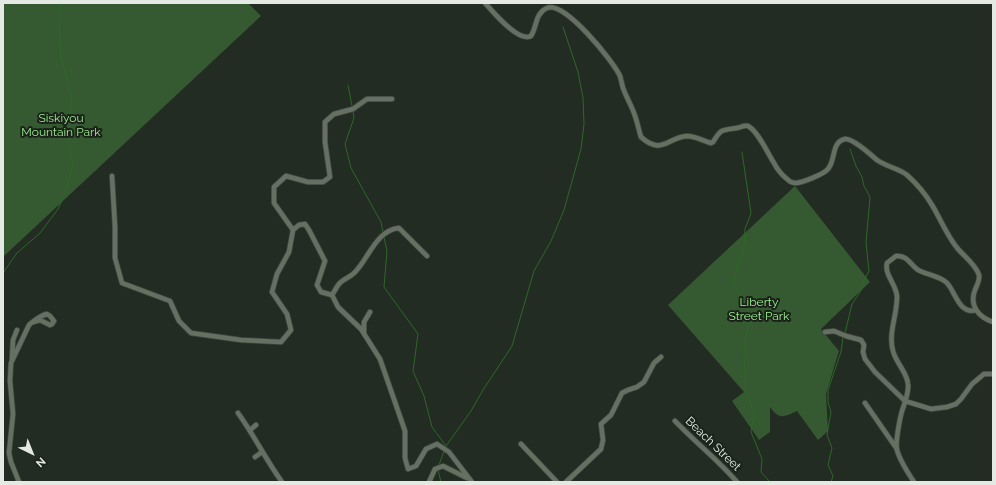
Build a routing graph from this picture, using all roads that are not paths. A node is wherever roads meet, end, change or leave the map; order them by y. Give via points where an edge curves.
1 (485, 3) edge
2 (392, 99) dead end
3 (112, 176) dead end
4 (293, 230) junction
5 (427, 256) dead end
6 (332, 295) junction
7 (976, 310) junction
8 (370, 312) dead end
9 (33, 322) dead end
10 (993, 322) edge
11 (17, 330) dead end
12 (825, 332) dead end
13 (364, 334) junction
14 (661, 357) dead end
15 (11, 363) junction
16 (993, 374) edge
17 (905, 401) junction
18 (865, 403) dead end
19 (238, 413) dead end
20 (675, 421) dead end
21 (256, 425) dead end
22 (250, 430) junction
23 (520, 444) dead end
24 (897, 449) junction
25 (262, 452) junction
26 (255, 457) dead end
27 (471, 481) edge
28 (19, 482) edge
29 (282, 482) edge
30 (429, 482) edge
31 (557, 482) edge
32 (566, 482) edge
33 (737, 482) edge
34 (914, 482) edge

1 - 7 street via 523,38 531,36 538,16 548,7 561,10 572,18 620,77 641,137 653,145 666,145 685,136 711,143 723,130 748,126 756,132 775,165 793,183 829,169 836,146 844,139 853,141 885,166 906,174 931,204 956,246 976,270 979,276 973,299
2 - 4 street via 367,99 353,109 334,114 325,122 330,177 324,182 308,182 286,176 274,187 274,203
3 - 4 street via 115,258 122,283 170,301 180,321 191,333 281,342 291,330 287,314 272,292 276,274 289,252
4 - 6 street via 298,225 305,224 309,230 325,261 317,285 320,292
5 - 6 street via 398,228 391,229 374,244 370,254 356,272 339,283
6 - 13 street via 338,307
7 - 10 street via 982,318
7 - 17 street via 961,305 947,282 921,271 904,257 896,256 889,260 886,270 897,297 891,339 894,357 908,383
8 - 13 street via 364,322
9 - 15 street
11 - 15 street via 13,340
12 - 17 street via 834,331 861,340 865,358 871,368
13 - 27 street via 380,359 405,431 405,458 408,468 416,466 426,449 437,444 449,452
14 - 32 street via 644,382 620,396 611,415 601,424 603,440 600,449
15 - 28 street via 13,414 9,453
16 - 17 street via 984,374 956,404 947,407 931,410
17 - 24 street
18 - 24 street
19 - 22 street
20 - 33 street, Beach Street
21 - 22 street
22 - 25 street
23 - 31 street
24 - 34 street
25 - 26 street
25 - 29 street
27 - 30 street via 441,466 436,469

